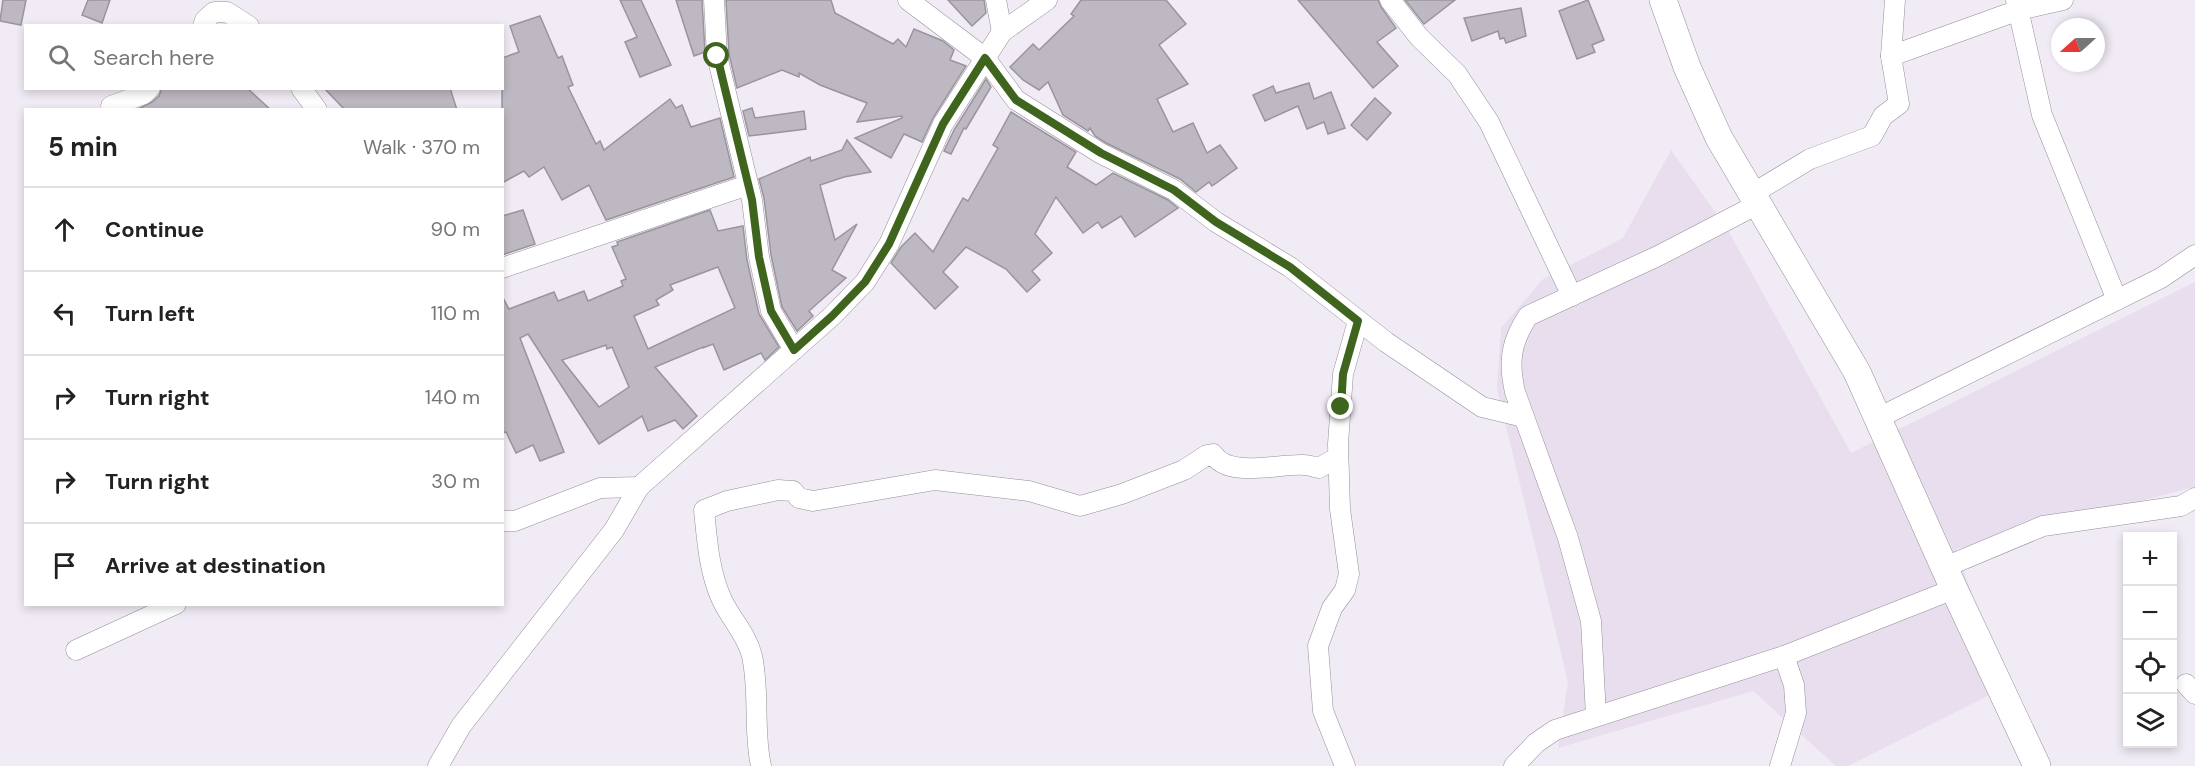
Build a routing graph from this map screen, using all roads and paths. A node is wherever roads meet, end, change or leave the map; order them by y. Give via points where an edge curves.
1 (714, 0) edge
2 (908, 0) edge
3 (996, 0) edge
4 (1047, 0) edge
5 (1390, 0) edge
6 (1663, 0) edge
7 (1895, 0) edge
8 (2063, 0) edge
9 (2018, 5) edge
10 (204, 24) edge
11 (246, 24) edge
12 (1002, 33) junction
13 (1891, 56) junction
14 (985, 58) junction
15 (148, 90) edge
16 (302, 90) edge
17 (111, 106) dead end
18 (316, 108) edge
19 (748, 185) junction
20 (1755, 199) junction
21 (2195, 255) edge
22 (504, 267) edge
23 (1572, 296) junction
24 (2117, 300) junction
25 (1358, 321) junction
26 (794, 350) junction
27 (1524, 417) junction
28 (1878, 418) junction
29 (1338, 458) junction
30 (639, 487) junction
31 (2195, 498) edge
32 (504, 521) edge
33 (1950, 578) junction
34 (172, 606) edge
35 (76, 650) dead end
36 (1784, 656) junction
37 (1596, 716) junction
38 (438, 766) edge
39 (761, 766) edge
40 (1345, 766) edge
41 (1514, 766) edge
42 (1780, 766) edge
43 (2037, 766) edge

1 - 19 street via 717,56
2 - 14 street
3 - 12 street
4 - 12 street
5 - 23 street via 1419,37 1457,74 1489,122
6 - 20 street via 1687,68 1719,138
7 - 13 street
8 - 9 street
9 - 13 street
9 - 24 street via 2042,116
10 - 11 street via 214,12 227,12
12 - 14 street
13 - 20 street via 1899,104 1883,116 1872,136 1810,159
14 - 25 street via 1016,100 1101,153 1174,190 1216,222 1290,267
14 - 26 street via 943,124 889,244 865,282
15 - 17 street
16 - 18 street
19 - 22 street
19 - 26 street via 771,311
20 - 23 street via 1658,256
20 - 28 street via 1857,372
21 - 24 street via 2162,278
23 - 27 street via 1528,316 1519,330 1510,371
24 - 28 street
25 - 27 street via 1482,407
25 - 29 street via 1343,374
26 - 30 street
27 - 37 street via 1568,538 1591,621
28 - 33 street
29 - 39 street via 1318,468 1258,468 1230,466 1216,460 1213,454 1207,455 1173,474 1080,506 1029,491 935,480 813,501 799,498 793,491 778,490 704,510 714,579 752,656 756,744
29 - 40 street via 1349,574 1318,646 1323,711
30 - 32 street via 600,488 515,521
30 - 38 street via 614,530 461,726
31 - 33 street via 2181,506 2043,526
33 - 36 street
33 - 43 street
34 - 35 street
36 - 37 street
36 - 42 street via 1794,685 1797,713
37 - 41 street via 1555,730 1536,742

